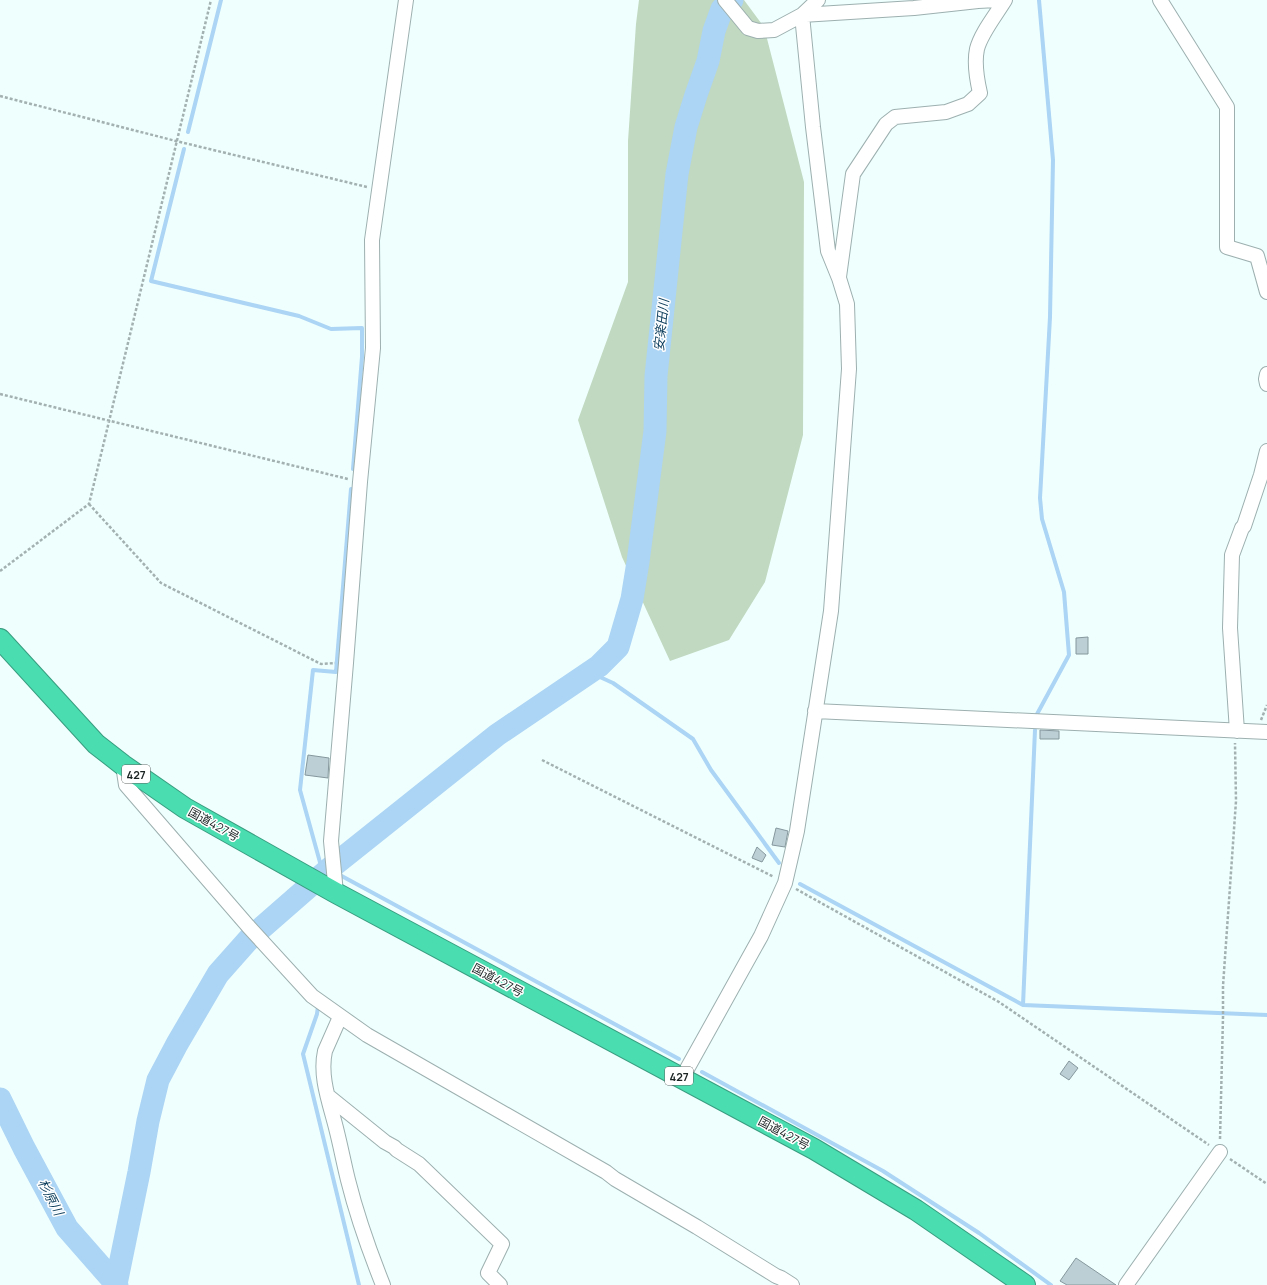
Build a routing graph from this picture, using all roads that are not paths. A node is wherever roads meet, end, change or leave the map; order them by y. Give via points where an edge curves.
1 (406, 0) edge
2 (725, 0) edge
3 (818, 0) edge
4 (997, 0) edge
5 (1005, 0) edge
6 (1160, 0) edge
7 (802, 15) junction
8 (839, 278) junction
9 (1267, 292) edge
10 (1267, 374) edge
11 (1267, 384) edge
12 (1267, 451) edge
13 (0, 638) edge
14 (816, 711) junction
15 (1237, 731) junction
16 (1267, 732) edge
17 (122, 765) junction
18 (331, 878) junction
19 (340, 1017) junction
20 (682, 1078) junction
21 (328, 1096) junction
22 (1220, 1152) road end
23 (383, 1285) edge
24 (500, 1285) edge
25 (792, 1285) edge
26 (1025, 1285) edge
27 (1126, 1285) edge

1 - 18 street via 372,240 373,348 330,841
2 - 7 street via 748,28 758,31 774,30
3 - 7 street
4 - 7 street
5 - 8 street via 976,51 976,75 980,93 968,104 946,112 895,117 886,124 853,174
6 - 9 street via 1228,106 1228,247 1258,256
7 - 8 street via 828,251
8 - 14 street via 847,304 849,369 831,611
10 - 11 street
12 - 15 street via 1244,526 1232,555 1230,628
13 - 17 highway, 国道427号 / 427 via 96,744
14 - 15 street
14 - 20 street via 797,831 785,883 761,936
15 - 16 street
17 - 18 highway, 国道427号 / 427 via 185,808 301,873
17 - 19 street via 126,785 312,996
18 - 20 highway, 国道427号 / 427
19 - 21 street via 324,1057 324,1079
19 - 25 street via 606,1172
20 - 26 highway, 国道427号 / 427 via 814,1149 916,1210
21 - 23 street via 348,1179 366,1240
21 - 24 street via 385,1142 419,1164 502,1244 488,1273
22 - 27 street

